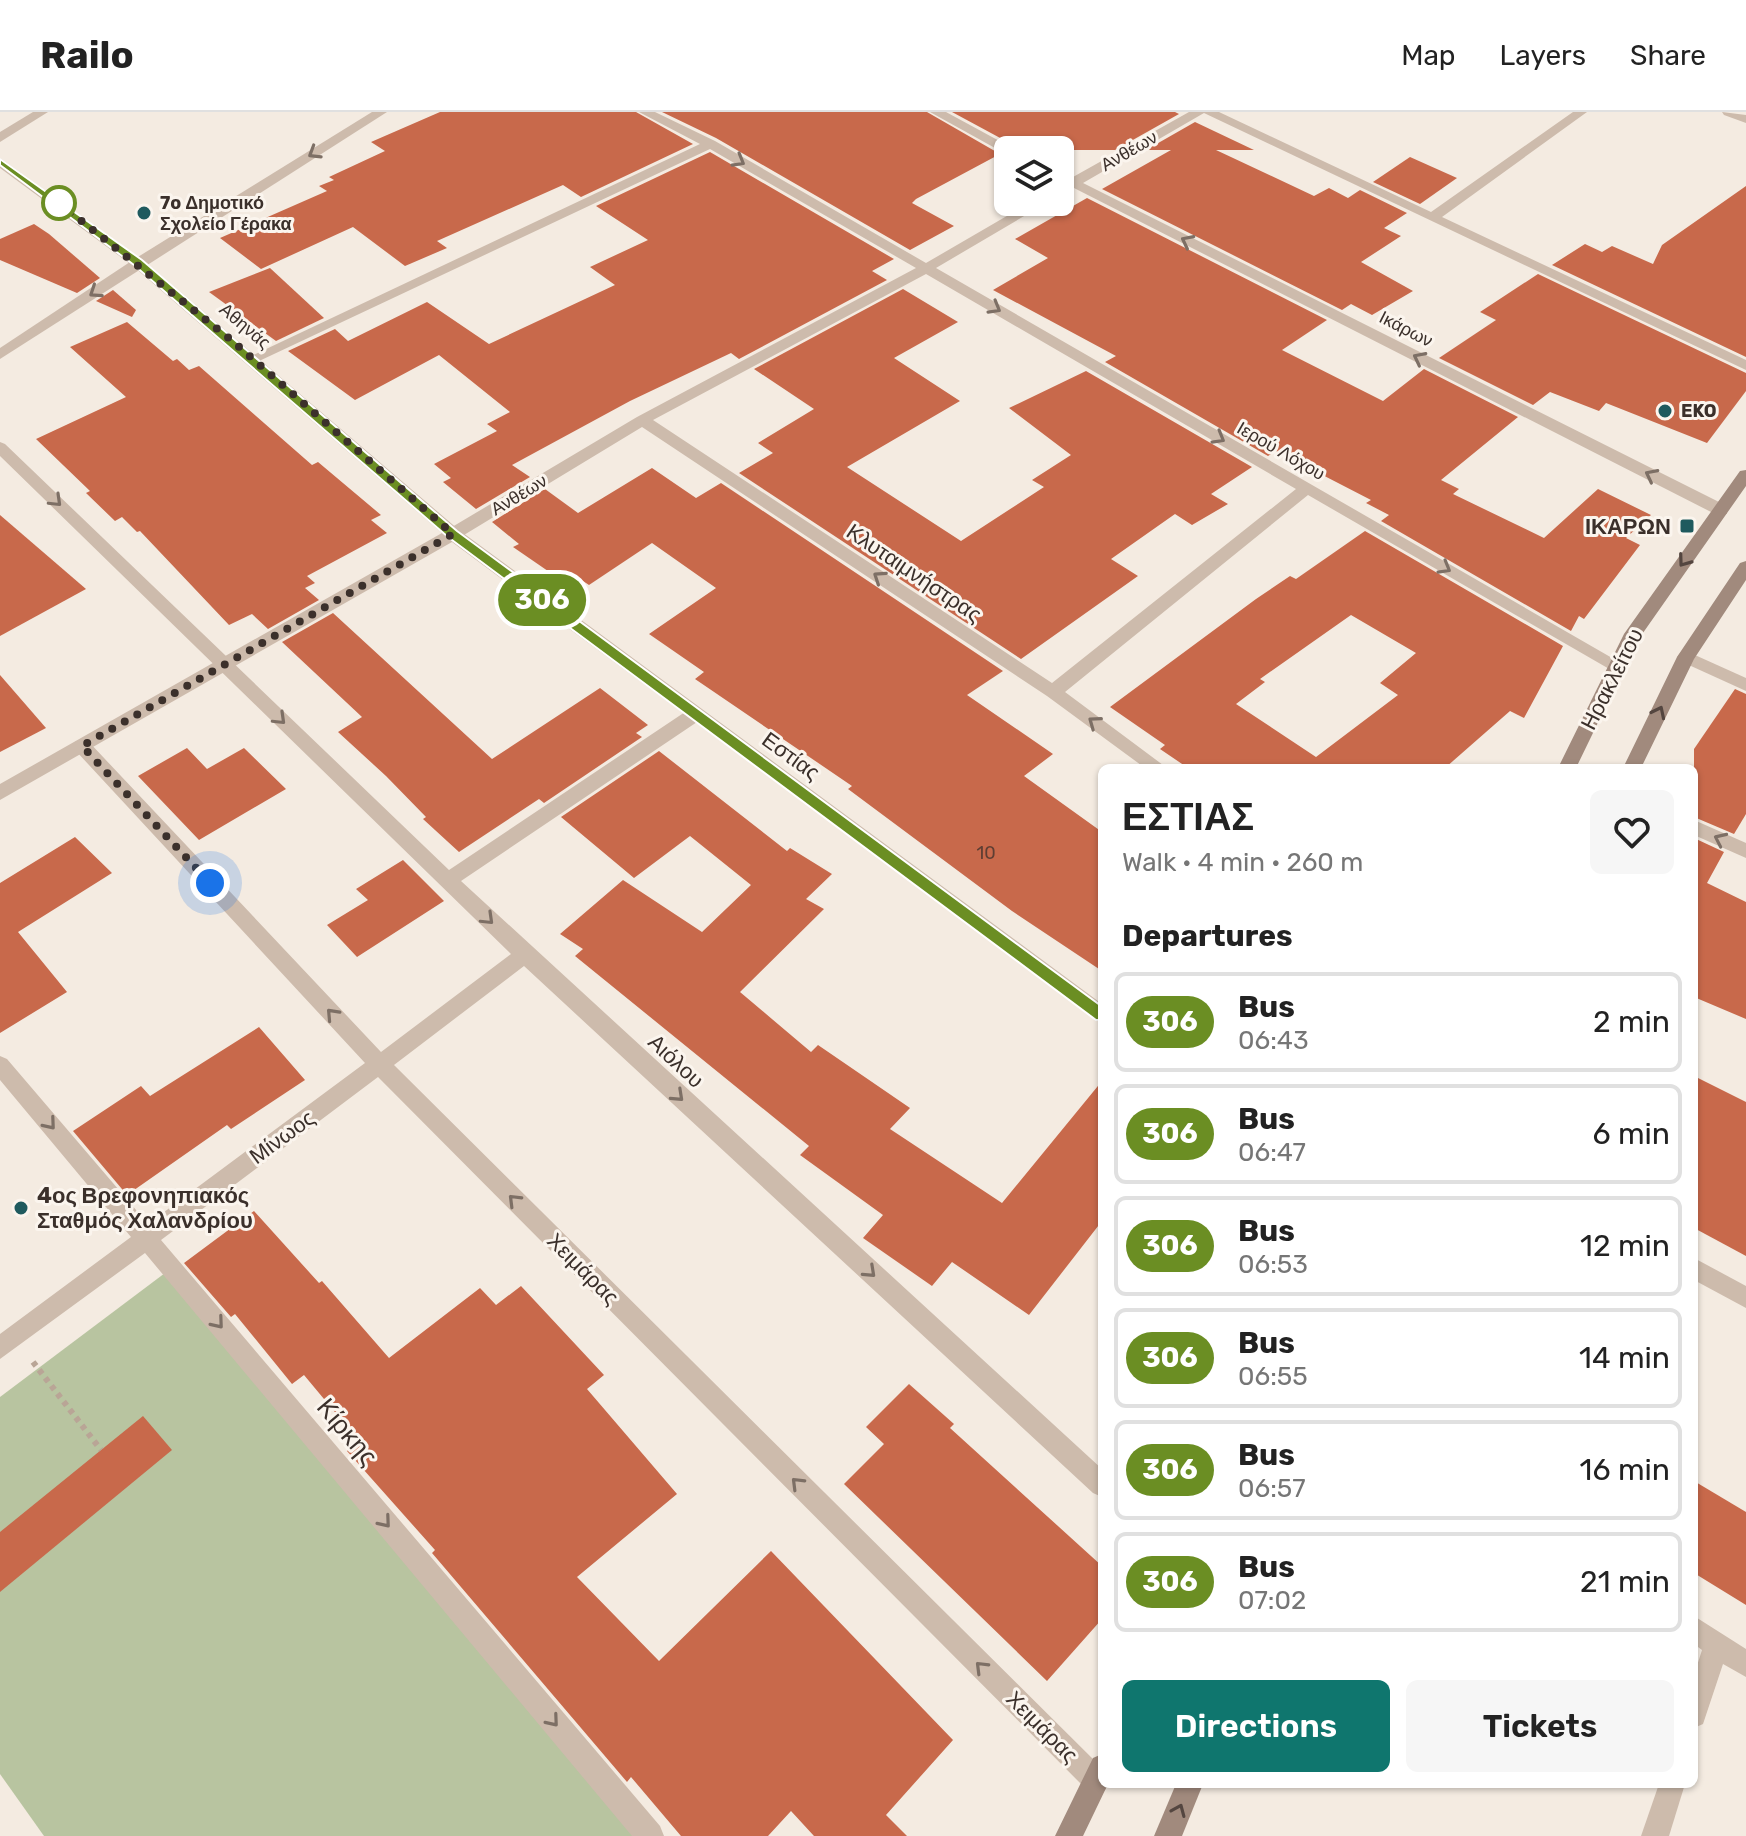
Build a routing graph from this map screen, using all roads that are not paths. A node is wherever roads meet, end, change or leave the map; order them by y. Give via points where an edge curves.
1 (42, 112) edge
2 (381, 112) edge
3 (645, 112) edge
4 (936, 112) edge
5 (1198, 112) edge
6 (1209, 112) edge
7 (1581, 112) edge
8 (1728, 112) edge
9 (1746, 119) edge
10 (0, 138) edge
11 (994, 142) edge
12 (710, 144) junction
13 (0, 162) edge
14 (1074, 178) edge
15 (1074, 188) edge
16 (1017, 216) edge
17 (1433, 217) junction
18 (138, 263) junction
19 (927, 268) junction
20 (0, 355) edge
21 (252, 359) junction
22 (1746, 366) edge
23 (642, 420) junction
24 (0, 447) edge
25 (1746, 475) edge
26 (1306, 489) junction
27 (1721, 510) junction
28 (453, 534) junction
29 (1746, 567) edge
30 (1686, 657) junction
31 (224, 665) junction
32 (1617, 666) junction
33 (1746, 685) edge
34 (1053, 692) junction
35 (694, 715) junction
36 (82, 746) junction
37 (1152, 764) edge
38 (1569, 764) edge
39 (1634, 764) edge
40 (0, 793) edge
41 (1698, 829) edge
42 (1746, 851) edge
43 (448, 880) junction
44 (525, 955) junction
45 (1098, 1012) edge
46 (0, 1065) edge
47 (381, 1066) junction
48 (148, 1240) junction
49 (1698, 1270) edge
50 (1746, 1298) edge
51 (7, 1343) edge
52 (1098, 1481) edge
53 (1698, 1632) edge
54 (1717, 1644) junction
55 (1746, 1664) edge
56 (1698, 1703) edge
57 (1098, 1773) edge
58 (1098, 1776) edge
59 (1188, 1788) edge
60 (1671, 1788) edge
61 (650, 1836) edge
62 (1069, 1836) edge
63 (1168, 1836) edge
64 (1655, 1836) edge

1 - 10 street
2 -> 18 street
3 - 12 street, Ιερού Λόχου
4 - 11 street
5 - 14 street, Ανθέων
6 - 17 street
7 - 17 street
8 - 9 street
12 -> 19 street, Ιερού Λόχου
12 - 21 street
13 - 18 street, Αθηνάς
27 -> 15 street, Ικάρων
16 - 19 street, Ανθέων
17 - 22 street
18 -> 20 street
18 - 21 street, Αθηνάς
19 - 23 street, Ανθέων
19 -> 26 street, Ιερού Λόχου
21 - 28 street, Αθηνάς
23 - 28 street, Ανθέων
34 -> 23 street, Κλυταιμνήστρας
24 -> 31 street, Αιόλου
25 - 27 main road, Ηρακλείτου
26 -> 32 street, Ιερού Λόχου
26 - 34 street
27 -> 32 main road, Ηρακλείτου via 1630,638
28 - 31 street, Ανθέων
28 - 35 street, Εστίας
29 - 30 main road
30 - 33 street
39 -> 30 main road
31 - 36 street, Ανθέων
31 -> 43 street, Αιόλου
32 - 38 main road, Ηρακλείτου
37 -> 34 street, Κλυταιμνήστρας
35 - 43 street
35 - 45 street, Εστίας
36 - 40 street, Ανθέων
47 -> 36 street, Χειμάρας
42 -> 41 street
43 -> 44 street, Αιόλου
44 - 47 street, Μίνωος
44 -> 52 street, Αιόλου
46 -> 48 street, Κίρκης
47 - 48 street, Μίνωος
57 -> 47 street, Χειμάρας
48 - 51 street, Μίνωος
48 -> 61 street, Κίρκης
49 - 50 street
53 - 54 street
54 - 55 street
54 - 56 street
58 - 62 main road
63 -> 59 main road
60 - 64 street

